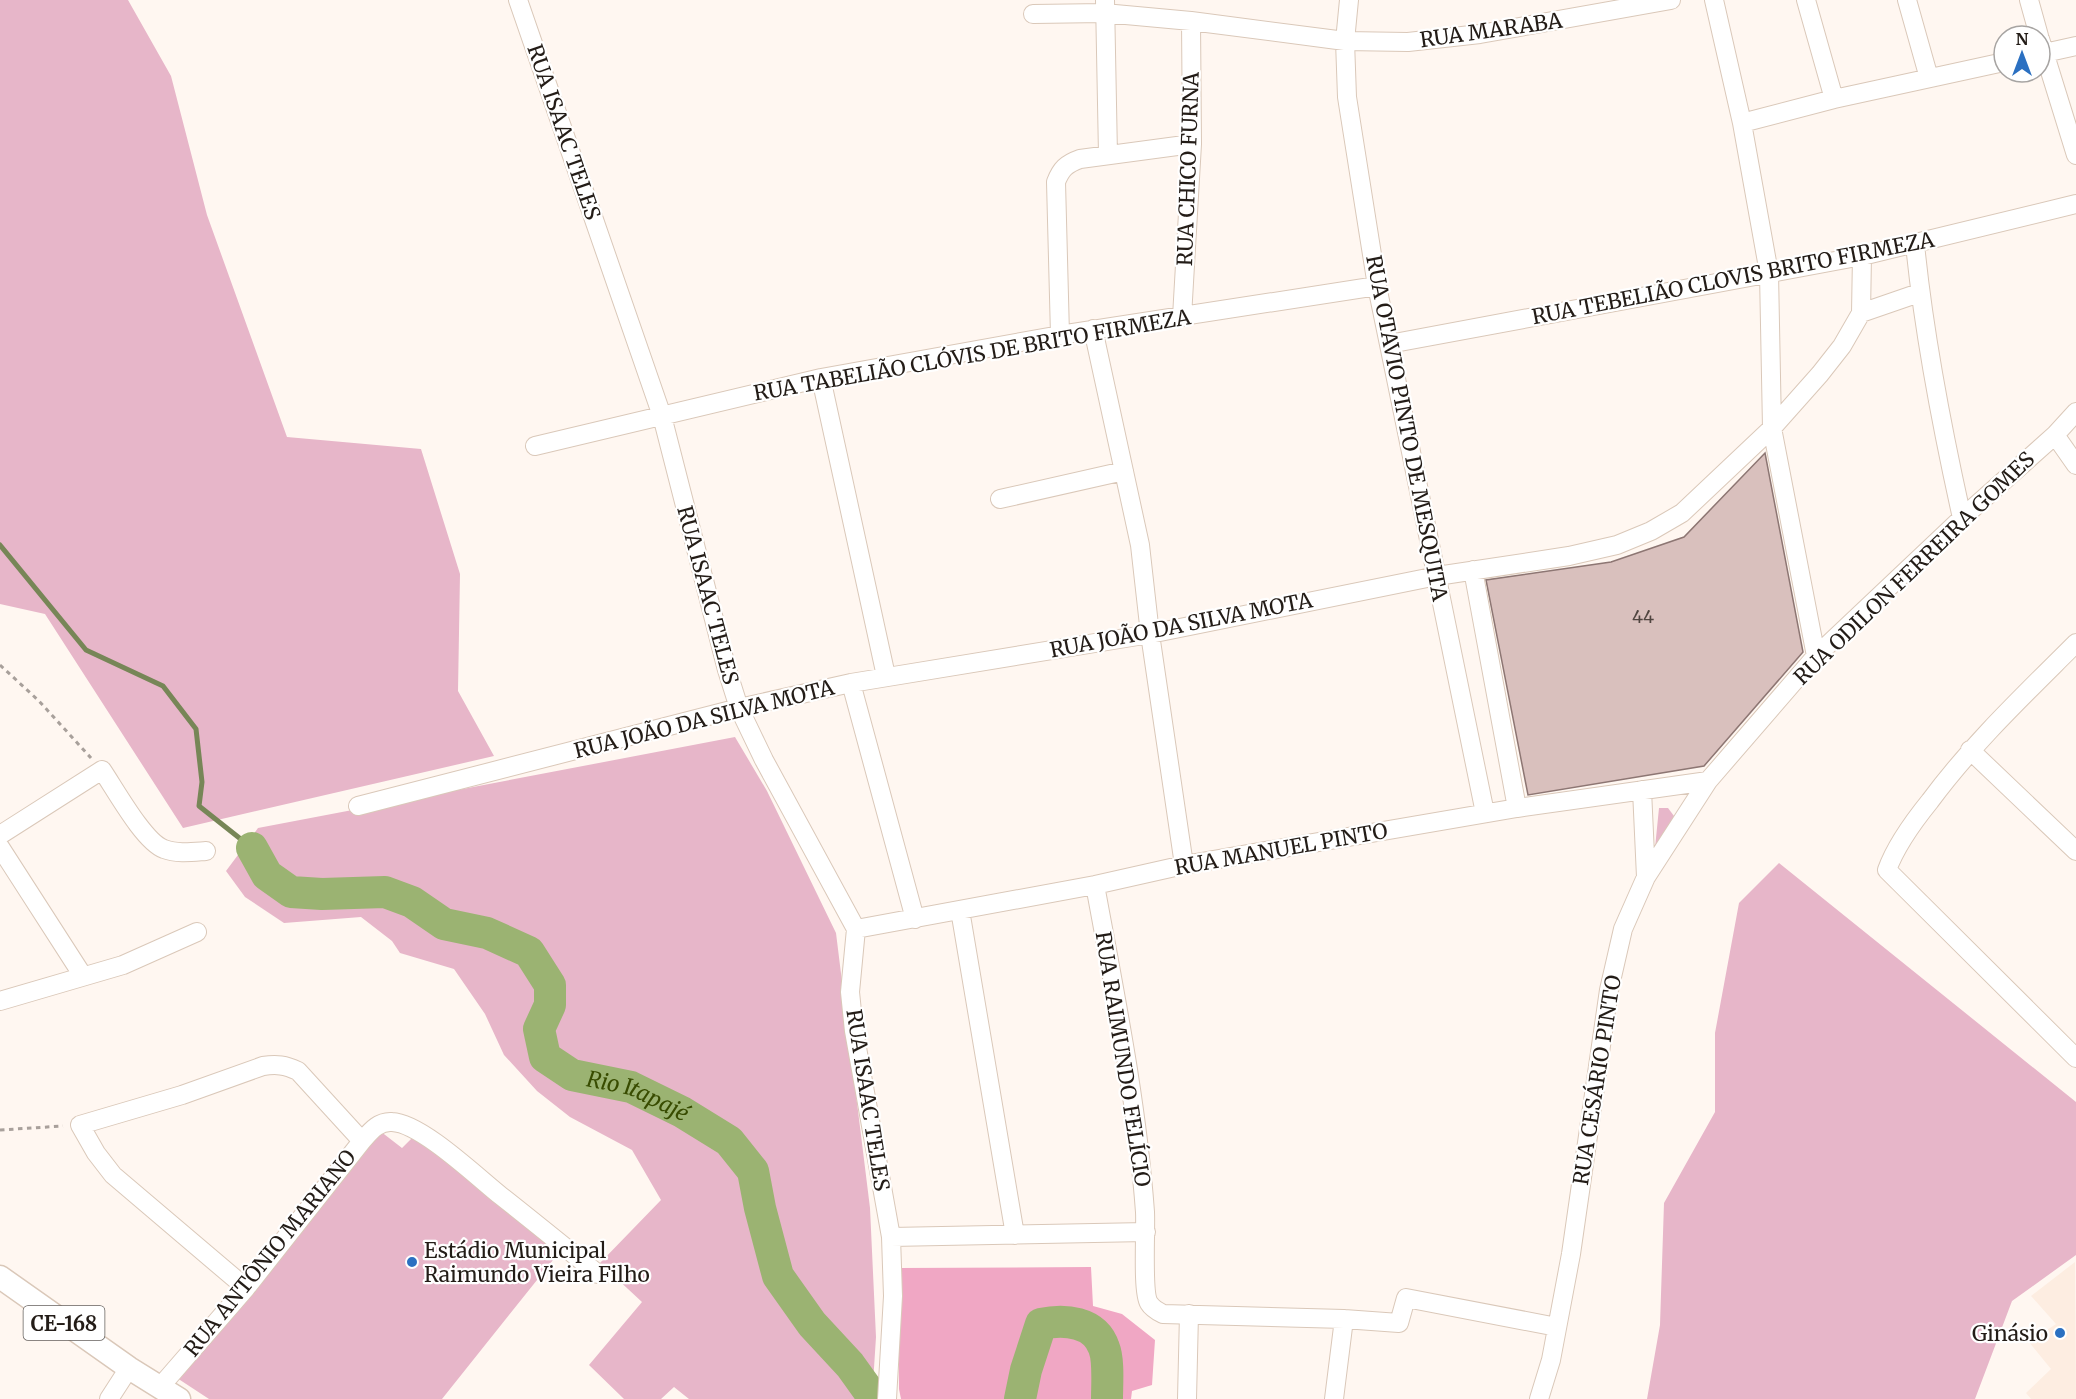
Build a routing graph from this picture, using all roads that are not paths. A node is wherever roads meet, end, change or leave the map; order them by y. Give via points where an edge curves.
1 (518, 0) edge
2 (1349, 0) edge
3 (1671, 0) edge
4 (1714, 0) edge
5 (1806, 0) edge
6 (1908, 0) edge
7 (2029, 0) edge
8 (1104, 6) edge
9 (1033, 14) dead end
10 (1191, 21) junction
11 (2035, 24) edge
12 (1345, 41) junction
13 (2052, 46) edge
14 (2076, 46) edge
15 (1992, 65) edge
16 (1929, 78) junction
17 (2052, 80) edge
18 (1834, 99) junction
19 (1742, 123) junction
20 (1192, 144) junction
21 (1108, 155) junction
22 (2076, 155) edge
23 (2076, 204) edge
24 (1915, 244) junction
25 (1862, 256) junction
26 (1769, 273) junction
27 (1377, 286) junction
28 (1919, 293) junction
29 (1861, 314) junction
30 (1182, 317) junction
31 (1093, 329) junction
32 (1060, 335) junction
33 (1389, 344) junction
34 (821, 378) junction
35 (2076, 412) edge
36 (662, 416) junction
37 (1772, 428) junction
38 (2055, 435) junction
39 (535, 446) dead end
40 (2076, 465) edge
41 (1124, 471) junction
42 (1000, 499) dead end
43 (1962, 518) junction
44 (1473, 570) junction
45 (1437, 576) junction
46 (1150, 634) junction
47 (2076, 643) edge
48 (1816, 656) junction
49 (886, 676) junction
50 (851, 683) junction
51 (739, 708) junction
52 (1970, 750) junction
53 (1708, 781) junction
54 (1642, 790) junction
55 (358, 806) dead end
56 (1517, 808) junction
57 (1485, 813) junction
58 (0, 835) edge
59 (0, 847) edge
60 (206, 851) dead end
61 (2076, 851) edge
62 (1184, 865) junction
63 (1646, 877) junction
64 (1095, 885) junction
65 (960, 910) junction
66 (915, 919) junction
67 (856, 929) junction
68 (197, 932) dead end
69 (83, 976) junction
70 (0, 1001) edge
71 (2076, 1058) edge
72 (362, 1141) junction
73 (1146, 1232) junction
74 (1015, 1235) junction
75 (891, 1237) junction
76 (598, 1274) dead end
77 (0, 1277) edge
78 (246, 1288) junction
79 (1190, 1314) junction
80 (1344, 1319) junction
81 (1557, 1327) junction
82 (129, 1368) junction
83 (160, 1387) junction
84 (109, 1399) edge
85 (179, 1399) edge
86 (887, 1399) edge
87 (1187, 1399) edge
88 (1334, 1399) edge
89 (1539, 1399) edge

1 - 36 street, RUA ISAAC TELES
2 - 12 street, RUA OTAVIO PINTO DE MESQUITA
3 - 12 street, RUA MARABA via 1480,34 1408,42
4 - 19 street
5 - 18 street
6 - 16 street
7 - 11 street
8 - 9 street, RUA MARABA
8 - 10 street, RUA MARABA
8 - 21 street
10 - 12 street, RUA MARABA
10 - 20 street, RUA CHICO FURNA
12 - 27 street, RUA OTAVIO PINTO DE MESQUITA via 1347,97
13 - 14 street
15 - 16 street
16 - 18 street
17 - 22 street
18 - 19 street
19 - 26 street
20 - 21 street
20 - 30 street, RUA CHICO FURNA
21 - 32 street via 1067,164 1056,182
23 - 24 street, RUA TEBELIÃO CLOVIS BRITO FIRMEZA
24 - 25 street, RUA TEBELIÃO CLOVIS BRITO FIRMEZA
24 - 28 street
25 - 26 street, RUA TEBELIÃO CLOVIS BRITO FIRMEZA
25 - 29 street, RUA JOÃO DA SILVA MOTA
26 - 33 street, RUA TEBELIÃO CLOVIS BRITO FIRMEZA
26 - 37 street
27 - 30 street, RUA TABELIÃO CLÓVIS DE BRITO FIRMEZA
27 - 33 street, RUA OTAVIO PINTO DE MESQUITA
28 - 29 street
28 - 43 street
29 - 37 street, RUA JOÃO DA SILVA MOTA via 1842,346
30 - 31 street, RUA TABELIÃO CLÓVIS DE BRITO FIRMEZA
31 - 32 street, RUA TABELIÃO CLÓVIS DE BRITO FIRMEZA
31 - 41 street
32 - 34 street, RUA TABELIÃO CLÓVIS DE BRITO FIRMEZA
33 - 45 street, RUA OTAVIO PINTO DE MESQUITA
34 - 36 street, RUA TABELIÃO CLÓVIS DE BRITO FIRMEZA
34 - 49 street
35 - 38 street, RUA ODILON FERREIRA GOMES
36 - 39 street, RUA TABELIÃO CLÓVIS DE BRITO FIRMEZA
36 - 51 street, RUA ISAAC TELES
37 - 44 street, RUA JOÃO DA SILVA MOTA via 1682,513 1651,531 1617,545 1569,556
37 - 48 street
38 - 40 street
38 - 43 street, RUA ODILON FERREIRA GOMES
41 - 42 street
41 - 46 street via 1140,544
43 - 48 street, RUA ODILON FERREIRA GOMES
44 - 45 street, RUA JOÃO DA SILVA MOTA
44 - 56 street, RUA OTAVIO PINTO DE MESQUITA
45 - 46 street, RUA JOÃO DA SILVA MOTA
45 - 57 street, RUA OTAVIO PINTO DE MESQUITA
46 - 49 street, RUA JOÃO DA SILVA MOTA
46 - 62 street
47 - 52 street
48 - 53 street, RUA ODILON FERREIRA GOMES
49 - 50 street, RUA JOÃO DA SILVA MOTA
50 - 51 street, RUA JOÃO DA SILVA MOTA
50 - 66 street
51 - 55 street, RUA JOÃO DA SILVA MOTA
51 - 67 street, RUA ISAAC TELES
52 - 61 street
52 - 71 street via 1914,820 1887,870
53 - 54 street, RUA MANUEL PINTO
53 - 63 street, RUA CESÁRIO PINTO
54 - 56 street, RUA MANUEL PINTO
54 - 63 street
56 - 57 street, RUA MANUEL PINTO
57 - 62 street, RUA MANUEL PINTO
58 - 60 street via 102,770 155,844 171,851
59 - 69 street
62 - 64 street, RUA MANUEL PINTO
63 - 81 street, RUA CESÁRIO PINTO via 1623,929 1609,990
64 - 65 street, RUA MANUEL PINTO
64 - 73 street, RUA RAIMUNDO FELÍCIO via 1130,1075
65 - 66 street, RUA MANUEL PINTO
65 - 74 street
66 - 67 street, RUA MANUEL PINTO
67 - 75 street, RUA ISAAC TELES via 850,992 854,1031
68 - 69 street via 134,961
69 - 70 street
72 - 76 street, RUA ANTÔNIO MARIANO via 384,1122 407,1127 437,1144
72 - 78 street, RUA ANTÔNIO MARIANO
72 - 78 street via 298,1071 275,1064 80,1125 113,1175
73 - 74 street
73 - 79 street, RUA RAIMUNDO FELÍCIO via 1148,1301 1163,1314
74 - 75 street
75 - 86 street, RUA ISAAC TELES via 893,1296
77 - 82 main road, CE-168
78 - 83 street, RUA ANTÔNIO MARIANO
79 - 80 street, RUA RAIMUNDO FELÍCIO
79 - 87 street
80 - 81 street, RUA RAIMUNDO FELÍCIO via 1399,1323 1406,1298
80 - 88 street
81 - 89 street, RUA CESÁRIO PINTO
82 - 83 main road, CE-168
82 - 84 street
83 - 85 main road, CE-168

